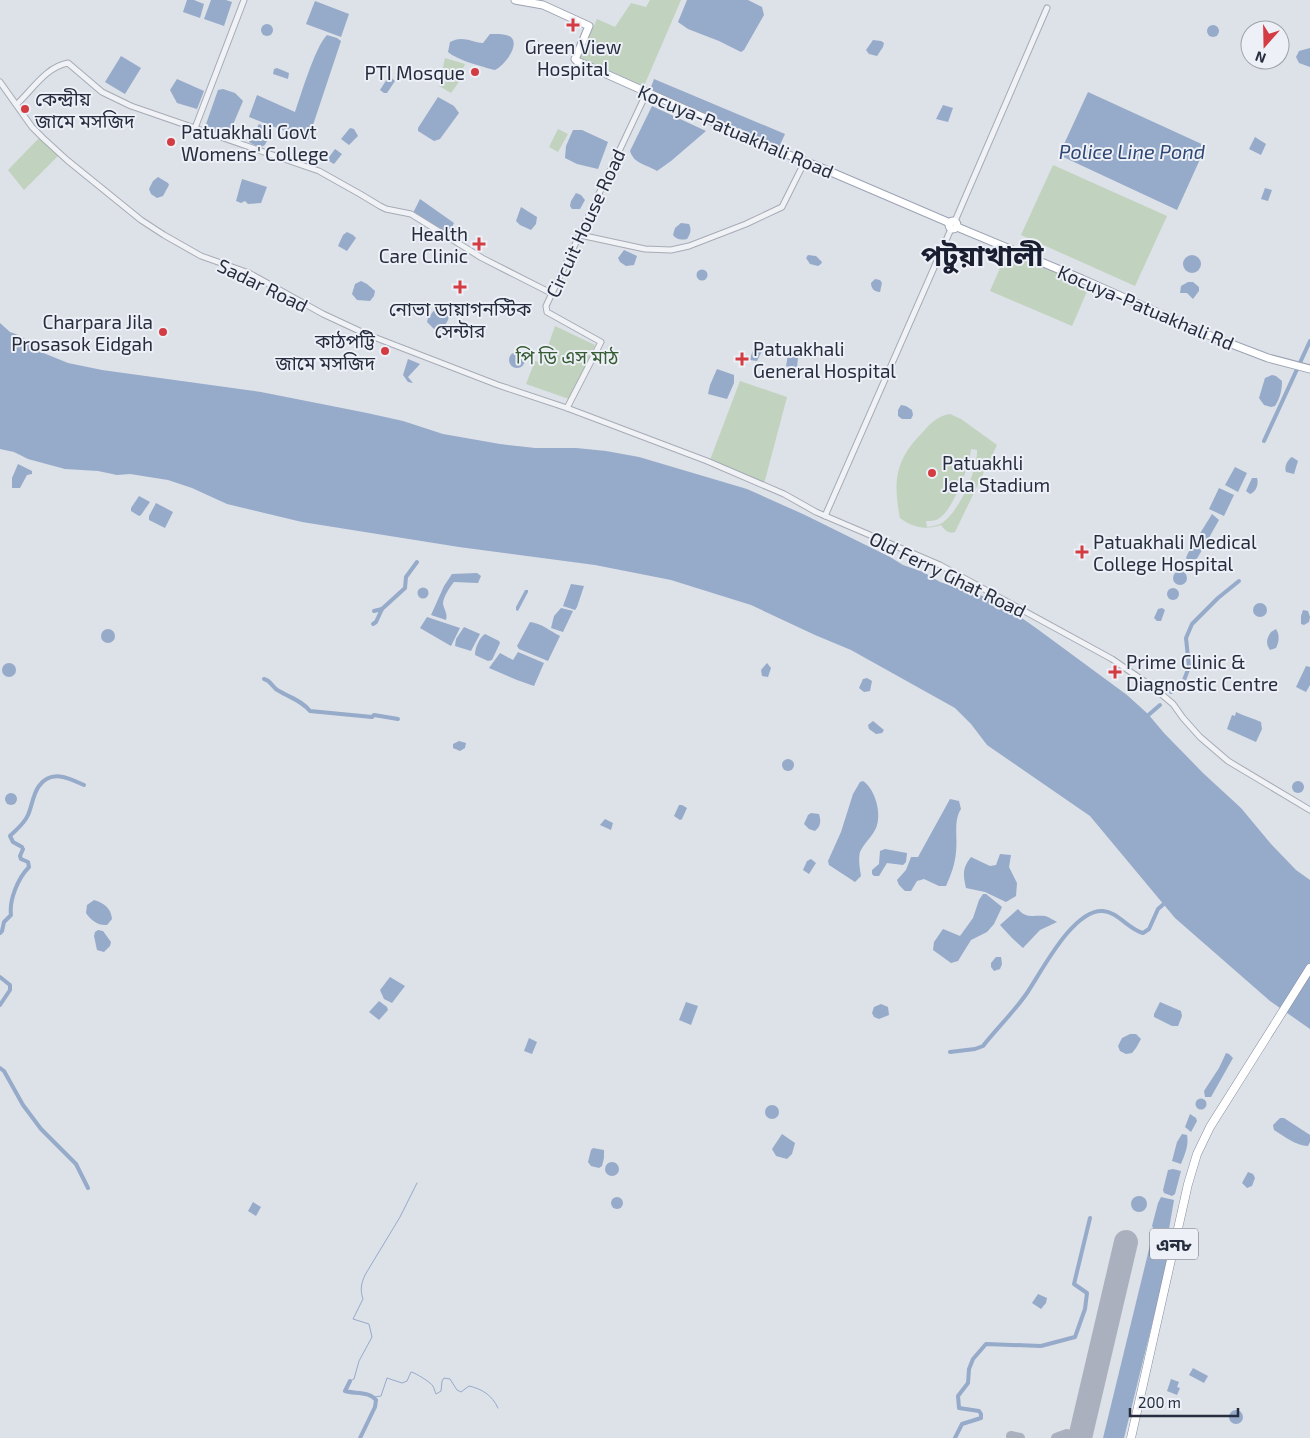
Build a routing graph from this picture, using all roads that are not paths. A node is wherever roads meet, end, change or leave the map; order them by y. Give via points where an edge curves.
1 (244, 0) edge
2 (515, 0) edge
3 (1047, 8) dead end
4 (0, 82) edge
5 (647, 92) junction
6 (17, 104) junction
7 (195, 128) junction
8 (806, 162) junction
9 (953, 225) junction
10 (580, 235) junction
11 (550, 293) junction
12 (1307, 368) edge
13 (548, 401) joint
14 (567, 408) junction
15 (824, 516) junction
16 (1310, 810) edge
17 (1310, 968) edge
18 (1130, 1438) edge

1 - 7 street
2 - 5 main road, Kocuya-Patuakhali Road via 543,5 588,25 575,59
3 - 9 street
4 - 6 street, Sadar Road
5 - 8 main road, Kocuya-Patuakhali Road
5 - 10 street, Circuit House Road
6 - 7 street via 48,72 68,63 111,97
6 - 13 street, Sadar Road via 32,127 68,160 141,220 201,256 249,273 357,330
7 - 11 street via 319,172 386,209 411,214 482,258
8 - 9 main road, Kocuya-Patuakhali Road
8 - 10 street via 782,207 689,246 671,250 645,249
9 - 12 main road, Kocuya-Patuakhali Rd via 1213,338
9 - 15 street
10 - 11 street, Circuit House Road
11 - 14 street, Circuit House Road via 547,312 601,342
13 - 14 street, Old Ferry Ghat Road
14 - 15 street, Old Ferry Ghat Road via 707,461 784,494
15 - 16 street, Old Ferry Ghat Road via 940,565 1112,659 1173,704 1200,737 1228,761
17 - 18 highway, এন৮ via 1210,1127 1194,1160

